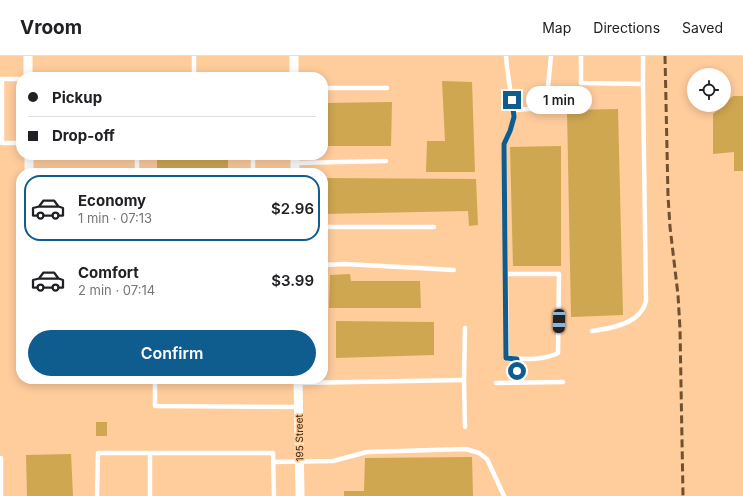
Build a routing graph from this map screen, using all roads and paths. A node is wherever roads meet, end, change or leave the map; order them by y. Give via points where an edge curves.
1 (28, 56) edge
2 (194, 56) edge
3 (294, 56) edge
4 (506, 56) edge
5 (551, 56) edge
6 (581, 56) edge
7 (643, 56) edge
8 (28, 72) edge
9 (194, 72) edge
10 (294, 72) edge
11 (1, 79) edge
12 (16, 80) edge
13 (643, 84) junction
14 (328, 88) edge
15 (387, 88) dead end
16 (514, 110) junction
17 (16, 144) edge
18 (328, 160) edge
19 (386, 161) dead end
20 (328, 227) edge
21 (434, 227) dead end
22 (328, 265) edge
23 (454, 270) dead end
24 (506, 274) junction
25 (465, 328) dead end
26 (592, 331) dead end
27 (517, 359) junction
28 (464, 380) junction
29 (328, 381) edge
30 (496, 382) dead end
31 (516, 382) junction
32 (563, 382) dead end
33 (155, 384) edge
34 (298, 384) edge
35 (299, 407) junction
36 (465, 427) dead end
37 (150, 453) junction
38 (1, 458) dead end
39 (273, 462) junction
40 (300, 462) junction
41 (1, 496) edge
42 (97, 496) edge
43 (150, 496) edge
44 (274, 496) edge
45 (300, 496) edge
46 (504, 496) edge

1 - 8 street
2 - 9 lane
3 - 10 street
4 - 16 lane
5 - 16 lane via 546,108
6 - 13 lane via 581,83
7 - 13 lane
11 - 12 lane
11 - 17 lane via 2,143
13 - 26 lane via 646,301 634,319 621,325
14 - 15 lane
16 - 24 lane via 510,131 504,144
18 - 19 lane
20 - 21 lane
22 - 23 lane
24 - 27 lane via 506,358
24 - 27 lane via 559,274 558,353 540,359
25 - 28 lane
27 - 31 lane
28 - 29 lane
28 - 36 lane
30 - 31 lane
31 - 32 lane
33 - 35 lane via 155,406
34 - 35 street, 195 Street
35 - 40 street, 195 Street
37 - 39 lane via 273,453
37 - 42 lane via 98,454
37 - 43 lane
38 - 41 lane
39 - 40 lane
39 - 44 lane
40 - 45 street, 195 Street
40 - 46 lane via 333,461 367,452 466,449 487,459

